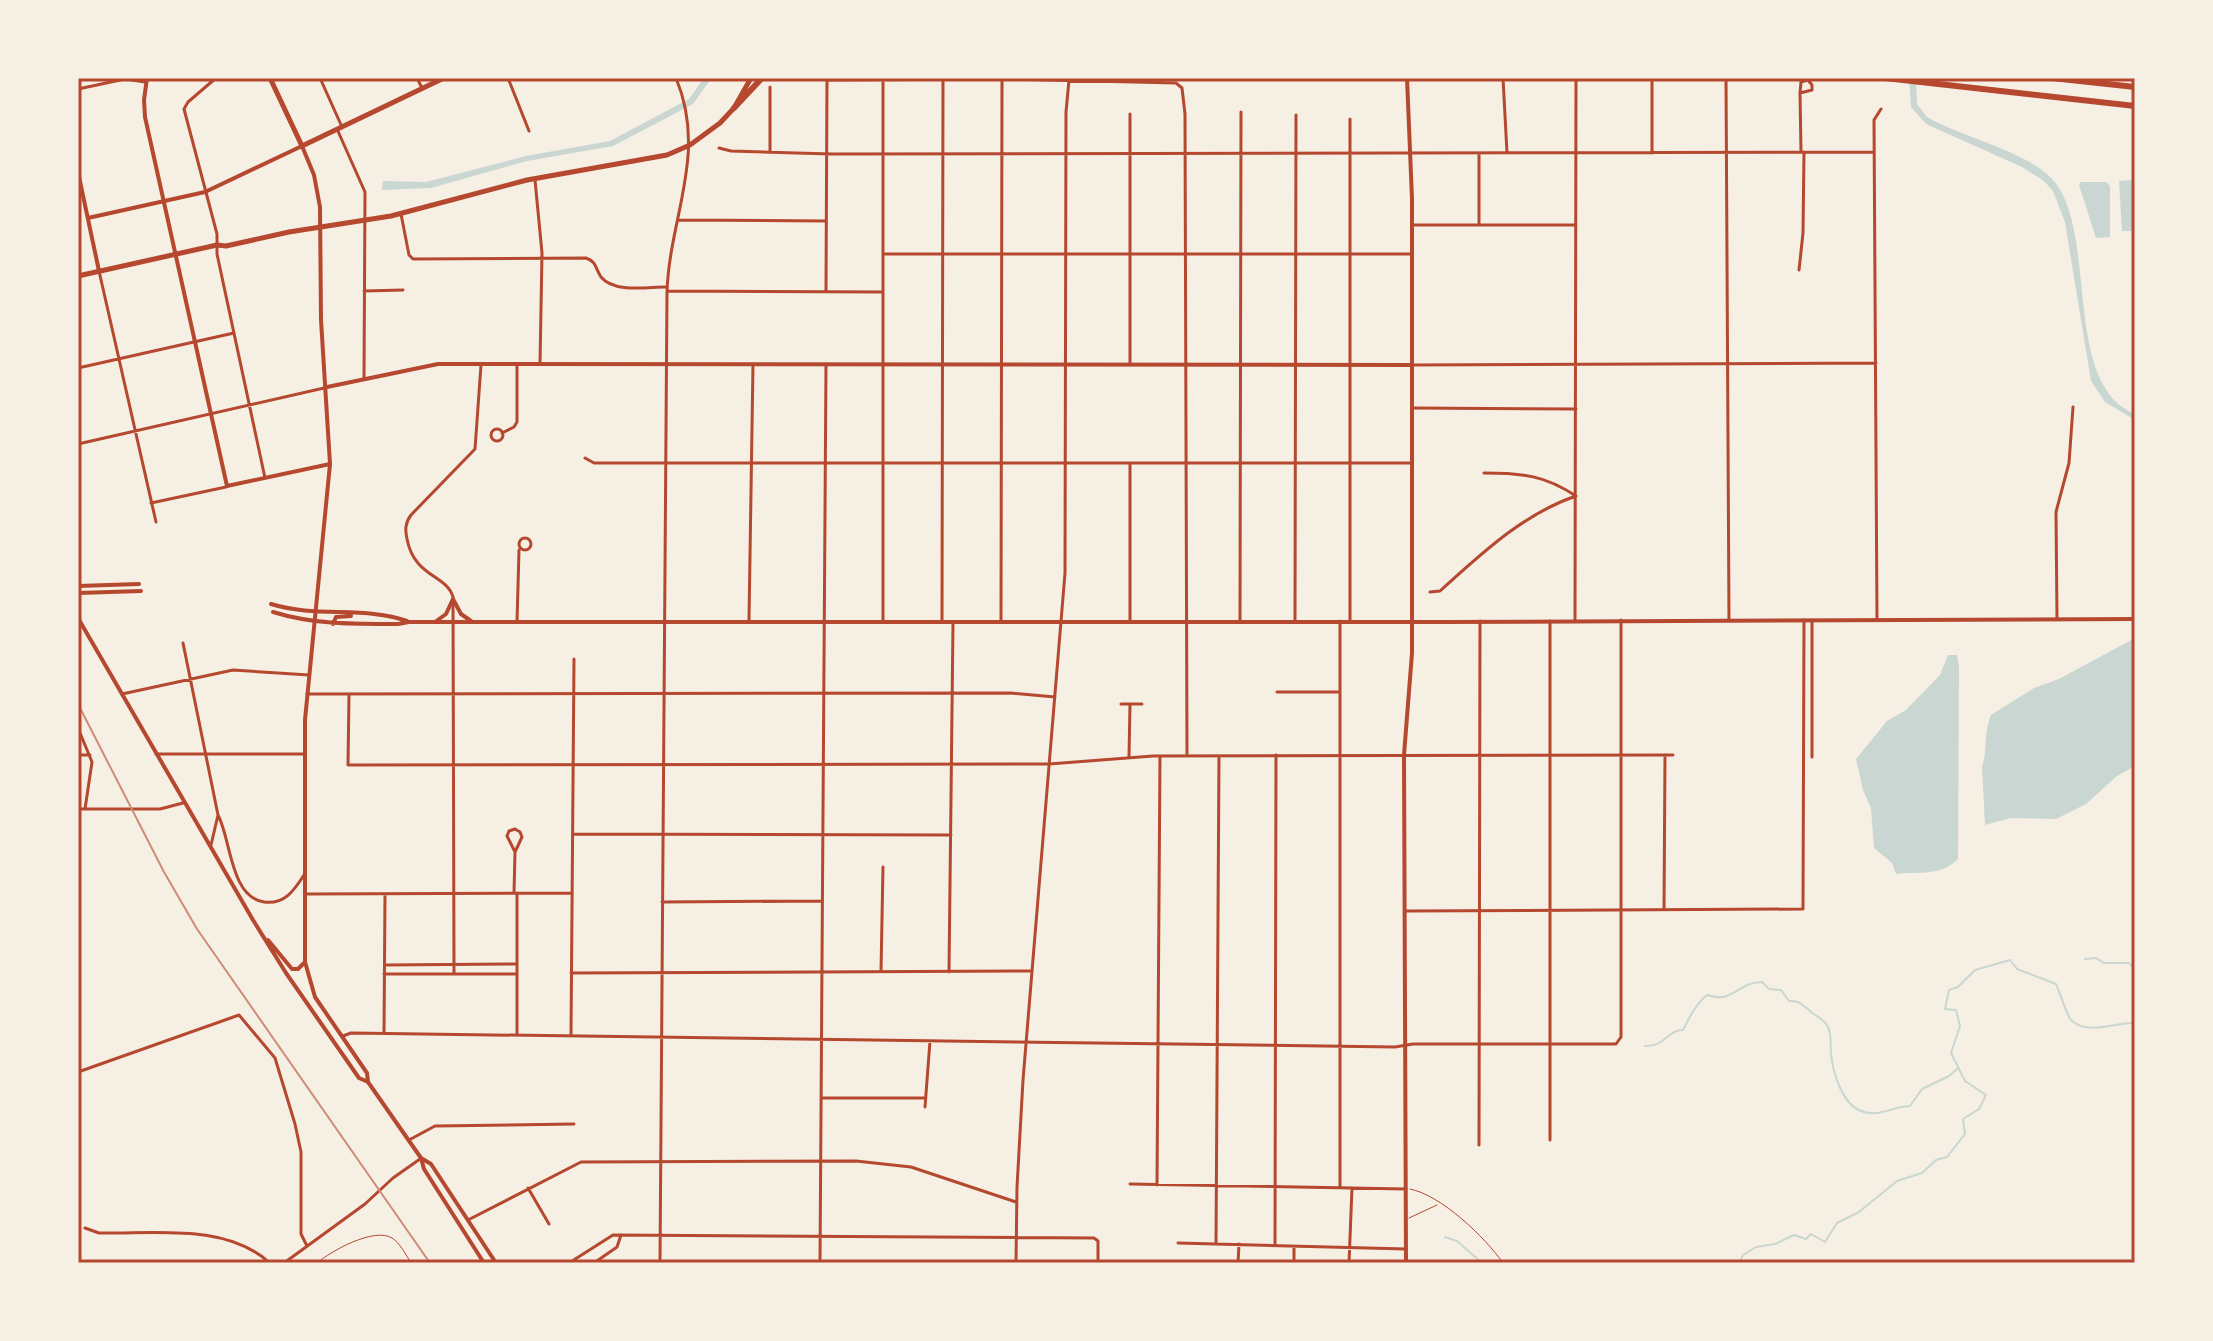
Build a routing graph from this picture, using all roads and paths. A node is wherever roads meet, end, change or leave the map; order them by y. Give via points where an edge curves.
1 (216, 78) edge
2 (270, 78) edge
3 (320, 78) edge
4 (417, 78) edge
5 (444, 78) edge
6 (508, 78) edge
7 (676, 78) edge
8 (751, 78) edge
9 (762, 78) edge
10 (883, 78) edge
11 (1407, 78) edge
12 (1503, 78) edge
13 (1576, 78) edge
14 (1652, 78) edge
15 (1726, 78) edge
16 (1885, 78) edge
17 (2052, 78) edge
18 (827, 79) edge
19 (943, 79) edge
20 (1002, 79) edge
21 (1059, 79) edge
22 (147, 80) edge
23 (1069, 80) junction
24 (1172, 81) edge
25 (770, 87) dead end
26 (2135, 87) edge
27 (422, 88) junction
28 (78, 89) edge
29 (1800, 93) dead end
30 (734, 108) junction
31 (2135, 108) edge
32 (1881, 109) dead end
33 (1241, 112) dead end
34 (1130, 114) dead end
35 (1296, 115) dead end
36 (1350, 119) dead end
37 (340, 128) junction
38 (529, 131) dead end
39 (690, 145) junction
40 (302, 146) junction
41 (719, 148) dead end
42 (770, 152) junction
43 (1726, 152) junction
44 (1802, 152) junction
45 (1874, 152) junction
46 (827, 153) junction
47 (1185, 153) junction
48 (1241, 153) junction
49 (1296, 153) junction
50 (1351, 153) junction
51 (1411, 153) junction
52 (1479, 153) junction
53 (1507, 153) junction
54 (1576, 153) junction
55 (1652, 153) junction
56 (883, 154) junction
57 (942, 154) junction
58 (1002, 154) junction
59 (1066, 154) junction
60 (1130, 154) junction
61 (78, 172) edge
62 (535, 178) junction
63 (79, 182) edge
64 (205, 192) junction
65 (164, 201) junction
66 (401, 214) junction
67 (88, 218) junction
68 (678, 220) junction
69 (364, 221) junction
70 (826, 221) junction
71 (1412, 225) junction
72 (1479, 225) junction
73 (1576, 225) junction
74 (321, 227) junction
75 (217, 245) junction
76 (175, 254) junction
77 (883, 254) junction
78 (942, 254) junction
79 (1002, 254) junction
80 (1129, 254) junction
81 (1185, 254) junction
82 (1241, 254) junction
83 (1296, 254) junction
84 (1351, 254) junction
85 (1412, 254) junction
86 (1066, 255) junction
87 (542, 258) junction
88 (1799, 270) dead end
89 (99, 271) junction
90 (78, 276) edge
91 (667, 289) junction
92 (403, 290) dead end
93 (364, 291) junction
94 (826, 291) junction
95 (883, 292) junction
96 (234, 333) junction
97 (195, 341) junction
98 (119, 359) junction
99 (1728, 363) junction
100 (1876, 363) junction
101 (481, 364) junction
102 (517, 364) junction
103 (540, 364) junction
104 (666, 364) junction
105 (753, 364) junction
106 (826, 364) junction
107 (883, 364) junction
108 (942, 364) junction
109 (1002, 364) junction
110 (1066, 364) junction
111 (1130, 364) junction
112 (1185, 364) junction
113 (1241, 364) junction
114 (1296, 364) junction
115 (1351, 364) junction
116 (1576, 364) junction
117 (1412, 365) junction
118 (78, 368) edge
119 (364, 379) junction
120 (327, 387) junction
121 (249, 405) junction
122 (2073, 407) dead end
123 (1412, 408) junction
124 (1576, 409) junction
125 (211, 413) junction
126 (135, 431) junction
127 (502, 433) dead end
128 (78, 444) edge
129 (585, 458) dead end
130 (665, 463) junction
131 (751, 463) junction
132 (825, 463) junction
133 (883, 463) junction
134 (942, 463) junction
135 (1002, 463) junction
136 (1066, 463) junction
137 (1130, 463) junction
138 (1185, 463) junction
139 (1240, 463) junction
140 (1295, 463) junction
141 (1351, 463) junction
142 (1412, 463) junction
143 (330, 464) junction
144 (1484, 473) dead end
145 (265, 478) junction
146 (227, 486) junction
147 (1576, 496) junction
148 (151, 503) junction
149 (156, 522) dead end
150 (519, 550) dead end
151 (139, 584) dead end
152 (78, 586) edge
153 (141, 591) dead end
154 (1430, 592) dead end
155 (78, 593) edge
156 (453, 599) junction
157 (271, 604) dead end
158 (273, 612) dead end
159 (316, 613) junction
160 (357, 614) junction
161 (78, 618) edge
162 (2057, 619) junction
163 (2135, 619) edge
164 (1621, 620) junction
165 (1729, 620) junction
166 (1804, 620) junction
167 (1812, 620) junction
168 (1877, 620) junction
169 (1061, 621) junction
170 (1130, 621) junction
171 (1186, 621) junction
172 (1240, 621) junction
173 (1295, 621) junction
174 (1340, 621) junction
175 (1350, 621) junction
176 (1480, 621) junction
177 (1550, 621) junction
178 (1575, 621) junction
179 (409, 622) junction
180 (435, 622) junction
181 (453, 622) junction
182 (473, 622) junction
183 (517, 622) junction
184 (663, 622) junction
185 (749, 622) junction
186 (823, 622) junction
187 (883, 622) junction
188 (942, 622) junction
189 (953, 622) junction
190 (1001, 622) junction
191 (1412, 622) junction
192 (315, 623) junction
193 (333, 624) junction
194 (183, 643) dead end
195 (574, 659) dead end
196 (309, 675) junction
197 (191, 679) junction
198 (1277, 692) dead end
199 (1340, 692) junction
200 (823, 693) junction
201 (953, 693) junction
202 (122, 694) junction
203 (307, 694) junction
204 (349, 694) junction
205 (454, 694) junction
206 (574, 694) junction
207 (663, 694) junction
208 (1055, 697) junction
209 (1121, 704) dead end
210 (1130, 704) junction
211 (1142, 704) dead end
212 (78, 728) edge
213 (156, 754) junction
214 (304, 754) junction
215 (78, 755) edge
216 (90, 755) junction
217 (207, 755) junction
218 (1276, 755) junction
219 (1340, 755) junction
220 (1404, 755) junction
221 (1621, 755) junction
222 (1665, 755) junction
223 (1673, 755) dead end
224 (1160, 756) junction
225 (1187, 756) junction
226 (1219, 756) junction
227 (1479, 756) junction
228 (1550, 756) junction
229 (1129, 757) junction
230 (1812, 757) dead end
231 (823, 764) junction
232 (952, 764) junction
233 (1049, 764) junction
234 (454, 765) junction
235 (573, 765) junction
236 (662, 765) junction
237 (183, 803) junction
238 (78, 809) edge
239 (85, 809) junction
240 (218, 815) junction
241 (573, 834) junction
242 (662, 834) junction
243 (822, 834) junction
244 (951, 835) junction
245 (210, 849) junction
246 (515, 852) junction
247 (883, 867) dead end
248 (304, 875) junction
249 (454, 893) junction
250 (516, 893) junction
251 (571, 893) junction
252 (305, 894) junction
253 (385, 894) junction
254 (822, 901) junction
255 (662, 902) junction
256 (1479, 910) junction
257 (1550, 910) junction
258 (1621, 910) junction
259 (1664, 910) junction
260 (1405, 911) junction
261 (261, 932) junction
262 (305, 962) junction
263 (517, 964) junction
264 (384, 965) junction
265 (454, 965) junction
266 (1032, 971) junction
267 (821, 972) junction
268 (881, 972) junction
269 (949, 972) junction
270 (571, 973) junction
271 (661, 973) junction
272 (384, 974) junction
273 (454, 974) junction
274 (517, 974) junction
275 (384, 1033) junction
276 (517, 1035) junction
277 (343, 1036) junction
278 (571, 1036) junction
279 (661, 1037) junction
280 (821, 1039) junction
281 (930, 1041) junction
282 (1026, 1042) junction
283 (1158, 1043) junction
284 (1217, 1044) junction
285 (1479, 1044) junction
286 (1550, 1044) junction
287 (1276, 1045) junction
288 (1405, 1045) junction
289 (1340, 1046) junction
290 (78, 1072) edge
291 (368, 1082) junction
292 (821, 1098) junction
293 (926, 1098) junction
294 (925, 1107) dead end
295 (574, 1124) dead end
296 (409, 1140) junction
297 (1550, 1140) dead end
298 (1479, 1145) dead end
299 (421, 1158) junction
300 (660, 1162) junction
301 (821, 1162) junction
302 (1130, 1184) dead end
303 (1157, 1185) junction
304 (1217, 1186) junction
305 (1275, 1187) junction
306 (528, 1188) junction
307 (1340, 1188) junction
308 (1352, 1188) junction
309 (1407, 1189) junction
310 (1016, 1202) junction
311 (1439, 1204) junction
312 (1407, 1219) junction
313 (468, 1220) junction
314 (549, 1224) dead end
315 (85, 1228) dead end
316 (621, 1235) junction
317 (660, 1235) junction
318 (821, 1236) junction
319 (1017, 1237) junction
320 (1178, 1243) dead end
321 (1216, 1244) junction
322 (1239, 1244) junction
323 (1275, 1245) junction
324 (307, 1246) junction
325 (1294, 1246) junction
326 (1350, 1247) junction
327 (1407, 1249) junction
328 (270, 1263) edge
329 (284, 1263) edge
330 (317, 1263) edge
331 (411, 1263) edge
332 (484, 1263) edge
333 (496, 1263) edge
334 (569, 1263) edge
335 (594, 1263) edge
336 (660, 1263) edge
337 (820, 1263) edge
338 (1016, 1263) edge
339 (1098, 1263) edge
340 (1238, 1263) edge
341 (1294, 1263) edge
342 (1349, 1263) edge
343 (1406, 1263) edge
344 (1503, 1263) edge

1 - 64 street via 184,109
2 - 40 highway
3 - 37 street
4 - 27 street
5 - 27 highway
6 - 38 street
7 - 39 street via 687,111
8 - 30 highway
9 - 30 highway
10 - 18 street
10 - 19 street
10 - 56 street
11 - 51 main road
12 - 53 street
13 - 54 street
14 - 55 street
15 - 43 street
16 - 31 highway
17 - 26 highway
18 - 46 street
19 - 20 street
19 - 57 street
20 - 21 street
20 - 58 street
21 - 23 street
22 - 28 street
22 - 65 main road via 145,117
23 - 24 street
23 - 59 street
24 - 47 street via 1184,94
25 - 42 street
27 - 37 highway
29 - 44 street
30 - 39 highway
32 - 45 street via 1874,120
33 - 48 street
34 - 60 street
35 - 49 street
36 - 50 street
37 - 40 highway
37 - 69 street via 365,189
39 - 62 highway via 655,159
39 - 68 street
40 - 64 main road
40 - 74 main road via 316,183
41 - 42 street
42 - 46 street
43 - 44 street
43 - 55 street
43 - 99 street
44 - 45 street
44 - 88 street
45 - 100 street
46 - 56 street
46 - 70 street
47 - 48 street
47 - 60 street
47 - 81 street
48 - 49 street
48 - 82 street
49 - 50 street
49 - 83 street
50 - 51 street
50 - 84 street
51 - 52 street
51 - 71 main road
52 - 53 street
52 - 72 street
53 - 54 street
54 - 55 street
54 - 73 street
56 - 57 street
56 - 77 street
57 - 58 street
57 - 78 street
58 - 59 street
58 - 79 street
59 - 60 street
59 - 86 street
60 - 80 street
61 - 63 main road
62 - 66 highway
62 - 87 street
63 - 67 main road
64 - 65 main road
64 - 75 street
65 - 67 main road
65 - 76 main road
66 - 69 highway
66 - 87 street via 413,259
67 - 89 main road
68 - 70 street
68 - 91 street
69 - 74 highway
69 - 93 street
70 - 94 street
71 - 72 street
71 - 85 main road
72 - 73 street
73 - 116 street
74 - 75 highway
74 - 120 main road
75 - 76 highway
75 - 96 street
76 - 89 highway
76 - 97 main road
77 - 78 street
77 - 95 street
78 - 79 street
78 - 108 street
79 - 86 street
79 - 109 street
80 - 81 street
80 - 86 street
80 - 111 street
81 - 82 street
81 - 112 street
82 - 83 street
82 - 113 street
83 - 84 street
83 - 114 street
84 - 85 street
84 - 115 street
85 - 117 main road
86 - 110 street
87 - 91 street via 590,259 604,280 617,286
87 - 103 street
89 - 90 highway
89 - 98 street
91 - 94 street
91 - 104 street
92 - 93 street
93 - 119 street
94 - 95 street
95 - 107 street
96 - 97 street
96 - 121 street
97 - 98 street
97 - 125 main road
98 - 118 street
98 - 126 street
99 - 100 street
99 - 116 street
99 - 165 street
100 - 168 street
101 - 102 main road
101 - 119 main road via 426,365
101 - 156 street via 475,449 406,526 415,559 448,586
102 - 103 main road
102 - 127 street via 516,424
103 - 104 main road
104 - 105 main road
104 - 130 street
105 - 106 main road
105 - 131 street
106 - 107 main road
106 - 132 street
107 - 108 main road
107 - 133 street
108 - 109 main road
108 - 134 street
109 - 110 main road
109 - 135 street
110 - 111 main road
110 - 136 street
111 - 112 main road
112 - 113 main road
112 - 138 street
113 - 114 main road
113 - 139 street
114 - 115 main road
114 - 140 street
115 - 117 main road
115 - 141 street
116 - 117 street
116 - 124 street
117 - 123 main road
119 - 120 main road
120 - 121 street
120 - 143 main road
121 - 125 street
121 - 145 street
122 - 162 street via 2069,463 2056,512
123 - 124 street
123 - 142 main road
124 - 147 street
125 - 126 street
125 - 146 main road
126 - 128 street
126 - 148 street
129 - 130 street via 594,463
130 - 131 street
130 - 184 street
131 - 132 street
131 - 185 street
132 - 133 street
132 - 186 street
133 - 134 street
133 - 187 street
134 - 135 street
134 - 188 street
135 - 136 street
135 - 190 street
136 - 137 street
136 - 169 street
137 - 138 street
137 - 170 street
138 - 139 street
138 - 171 street
139 - 140 street
139 - 172 street
140 - 141 street
140 - 173 street
141 - 142 street
141 - 175 street
142 - 191 main road
143 - 145 main road
143 - 159 main road
144 - 147 street via 1536,476
145 - 146 main road
146 - 148 street
147 - 154 street via 1511,530 1440,591
147 - 178 street
148 - 149 street
150 - 183 street
151 - 152 main road
153 - 155 main road
156 - 180 main road
156 - 181 street
156 - 182 main road
157 - 159 main road
158 - 192 main road
159 - 160 main road
159 - 192 main road
160 - 179 main road
160 - 193 main road via 336,617
161 - 202 main road
162 - 163 main road
162 - 168 main road
164 - 165 main road
164 - 178 main road
164 - 221 street
165 - 166 main road
166 - 167 main road
166 - 259 street via 1804,906
167 - 168 main road
167 - 230 street
169 - 170 main road
169 - 190 main road
169 - 208 street
170 - 171 main road
171 - 172 main road
171 - 225 street
172 - 173 main road
173 - 174 main road
174 - 175 main road
174 - 199 street
175 - 191 main road
176 - 177 main road
176 - 191 main road
176 - 227 street
177 - 178 main road
177 - 228 street
179 - 180 main road
179 - 193 main road
180 - 181 main road
181 - 182 main road
181 - 205 street
182 - 183 main road
183 - 184 main road
184 - 185 main road
184 - 207 street
185 - 186 main road
186 - 187 main road
186 - 200 street
187 - 188 main road
188 - 189 main road
189 - 190 main road
189 - 201 street
191 - 220 main road
192 - 193 main road
192 - 196 main road
194 - 197 street
195 - 206 street
196 - 197 street via 245,670
196 - 203 main road
197 - 202 street
197 - 217 street
198 - 199 street
199 - 219 street
200 - 201 street
200 - 207 street
200 - 231 street
201 - 208 street
201 - 232 street
202 - 213 main road
203 - 204 street
203 - 214 main road
204 - 205 street
204 - 234 street via 348,765
205 - 206 street
205 - 234 street
206 - 207 street
206 - 235 street
207 - 236 street
208 - 233 street
209 - 210 street
210 - 211 street
210 - 229 street
212 - 216 street
213 - 217 street
213 - 237 main road
214 - 217 street
214 - 248 main road
215 - 216 street
216 - 239 street
217 - 240 street
218 - 219 street
218 - 226 street
218 - 287 street
219 - 220 street
219 - 289 street
220 - 227 street
220 - 260 main road
221 - 222 street
221 - 228 street
221 - 258 street
222 - 223 street
222 - 259 street
224 - 225 street
224 - 229 street
224 - 283 street
225 - 226 street
226 - 284 street
227 - 228 street
227 - 256 street
228 - 257 street
229 - 233 street
231 - 232 street
231 - 236 street
231 - 243 street
232 - 233 street
232 - 244 street
233 - 266 street
234 - 235 street
234 - 249 street
235 - 236 street
235 - 241 street
236 - 242 street
237 - 239 street via 160,809
237 - 245 main road
238 - 239 street
240 - 245 street
240 - 248 street via 235,872 254,898 284,898
241 - 242 street
241 - 251 street
242 - 243 street
242 - 255 street
243 - 244 street
243 - 254 street
244 - 269 street
245 - 261 main road
246 - 246 street via 522,835 513,829 507,837
246 - 250 street
247 - 268 street
248 - 252 main road
249 - 250 street
249 - 253 street
249 - 265 street
250 - 251 street
250 - 263 street
251 - 270 street
252 - 253 street
252 - 262 main road
253 - 264 street
254 - 255 street
254 - 267 street
255 - 271 street
256 - 257 street
256 - 260 street
256 - 285 street
257 - 258 street
257 - 286 street
258 - 259 street
258 - 286 street via 1618,1043
260 - 288 main road
261 - 262 main road via 292,969
261 - 291 main road via 359,1078
262 - 277 main road via 315,997
263 - 265 street
263 - 274 street
264 - 265 street
264 - 272 street
265 - 273 street
266 - 269 street
266 - 282 street
267 - 268 street
267 - 271 street
267 - 280 street
268 - 269 street
270 - 271 street
270 - 278 street
271 - 279 street
272 - 273 street
272 - 275 street
273 - 274 street
274 - 276 street
275 - 276 street
275 - 277 street
276 - 278 street
277 - 291 main road
278 - 279 street
279 - 280 street
279 - 300 street
280 - 281 street
280 - 292 street
281 - 282 street
281 - 293 street
282 - 283 street
282 - 310 street
283 - 284 street
283 - 303 street
284 - 287 street
284 - 304 street
285 - 286 street
285 - 288 street
285 - 298 street
286 - 297 street
287 - 289 street
287 - 305 street
288 - 289 street
288 - 309 main road
289 - 307 street
290 - 324 street via 239,1015 275,1058 299,1139 301,1231
291 - 296 main road
292 - 293 street
292 - 301 street
293 - 294 street
295 - 296 street via 433,1126
296 - 299 main road
299 - 313 main road via 431,1164
299 - 324 street
299 - 332 main road
300 - 301 street
300 - 306 street via 579,1162
300 - 317 street
301 - 310 street via 905,1165
301 - 318 street
302 - 303 street
303 - 304 street
304 - 305 street
304 - 321 street
305 - 307 street
305 - 323 street
306 - 313 street
306 - 314 street
307 - 308 street
308 - 309 street
308 - 326 street
309 - 311 lane
309 - 312 main road
310 - 319 street
311 - 312 lane
311 - 344 lane via 1466,1222
312 - 327 main road
313 - 333 main road
315 - 328 street via 99,1233 219,1236 249,1247
316 - 317 street
316 - 334 street via 610,1236
316 - 335 street via 619,1246
317 - 318 street
317 - 336 street
318 - 319 street
318 - 337 street
319 - 338 street
319 - 339 street via 1097,1239
320 - 321 street
321 - 322 street
322 - 323 street
322 - 340 street
323 - 325 street
324 - 329 street
325 - 326 street
325 - 341 street
326 - 327 street
326 - 342 street
327 - 343 main road
330 - 331 lane via 373,1235 390,1237

